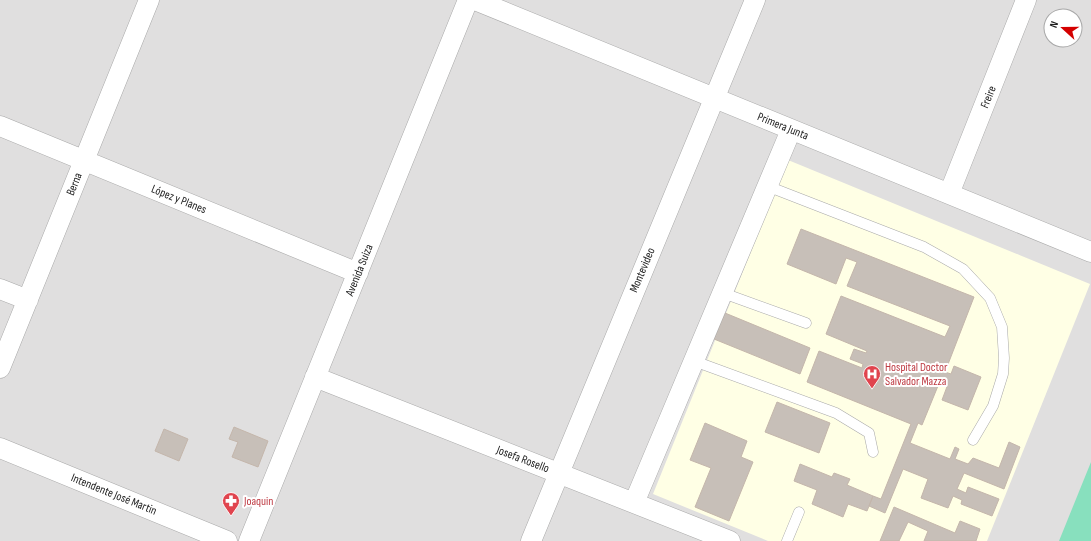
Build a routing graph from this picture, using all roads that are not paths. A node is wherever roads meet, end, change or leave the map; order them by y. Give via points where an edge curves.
1 (149, 0) edge
2 (468, 0) edge
3 (475, 0) edge
4 (755, 0) edge
5 (1026, 0) edge
6 (714, 98) junction
7 (0, 126) edge
8 (791, 130) junction
9 (84, 160) junction
10 (767, 186) junction
11 (949, 194) junction
12 (1091, 252) edge
13 (358, 273) junction
14 (0, 289) edge
15 (723, 292) junction
16 (28, 300) junction
17 (806, 323) dead end
18 (694, 360) junction
19 (0, 368) edge
20 (315, 377) junction
21 (973, 440) dead end
22 (0, 448) edge
23 (873, 452) dead end
24 (558, 472) junction
25 (634, 503) junction
26 (799, 512) dead end
27 (227, 541) edge
28 (249, 541) edge
29 (531, 541) edge
30 (730, 541) edge
31 (787, 541) edge

1 - 9 street, Berna
2 - 13 street, Avenida Suiza
3 - 6 street, Primera Junta
4 - 6 street, Montevideo
5 - 11 street, Freire
6 - 8 street, Primera Junta
6 - 24 street, Montevideo
7 - 9 street, López y Planes
8 - 10 street
8 - 11 street, Primera Junta
9 - 13 street, López y Planes
9 - 16 street, Berna
10 - 15 street
10 - 21 lane via 924,247 963,269 990,298 1002,327 1003,374 993,406
11 - 12 street, Primera Junta
13 - 20 street, Avenida Suiza
14 - 16 street
15 - 17 lane
15 - 18 street
16 - 19 street, Berna
18 - 23 lane via 836,413 869,433
18 - 25 street
20 - 24 street, Josefa Rosello
20 - 28 street, Avenida Suiza
22 - 27 street, Intendente José Martin
24 - 25 street, Josefa Rosello
24 - 29 street, Montevideo
25 - 30 street, Josefa Rosello
26 - 31 lane

